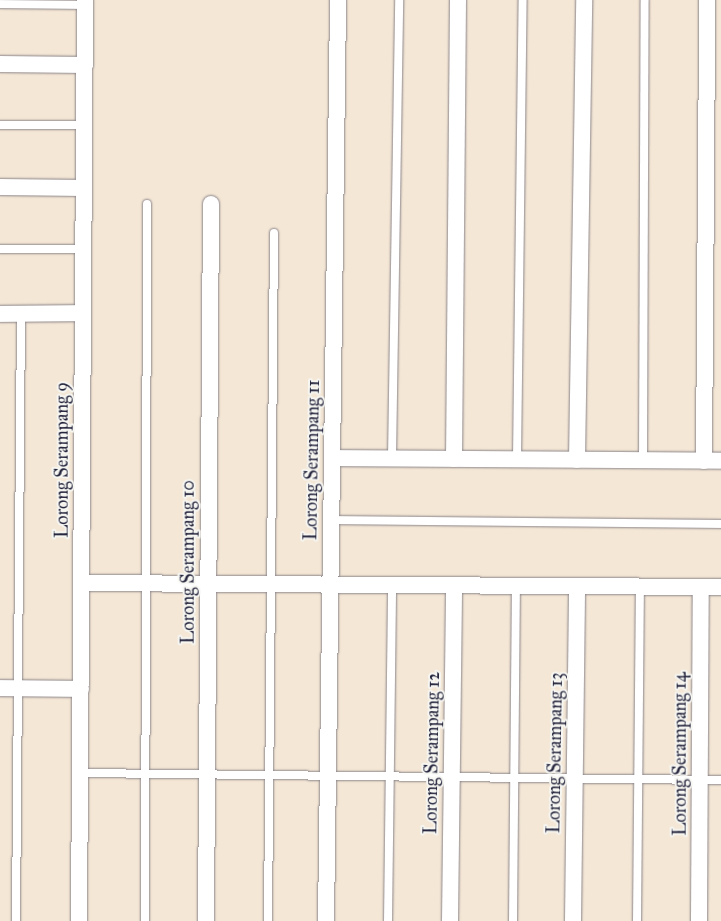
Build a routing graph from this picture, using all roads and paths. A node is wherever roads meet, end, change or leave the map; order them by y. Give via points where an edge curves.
1 (338, 0) edge
2 (398, 0) edge
3 (458, 0) edge
4 (523, 0) edge
5 (584, 0) edge
6 (645, 0) edge
7 (706, 0) edge
8 (85, 3) edge
9 (0, 4) edge
10 (0, 64) edge
11 (85, 65) junction
12 (0, 125) edge
13 (84, 125) junction
14 (0, 187) edge
15 (84, 188) junction
16 (148, 204) dead end
17 (211, 204) dead end
18 (274, 233) dead end
19 (0, 249) edge
20 (84, 249) junction
21 (83, 313) junction
22 (0, 314) edge
23 (21, 314) junction
24 (332, 458) junction
25 (392, 458) junction
26 (454, 459) junction
27 (517, 459) junction
28 (577, 460) junction
29 (643, 461) junction
30 (704, 461) junction
31 (721, 461) edge
32 (332, 520) junction
33 (721, 524) edge
34 (81, 583) junction
35 (146, 584) junction
36 (208, 584) junction
37 (271, 584) junction
38 (331, 585) junction
39 (392, 585) junction
40 (454, 586) junction
41 (516, 586) junction
42 (577, 586) junction
43 (640, 587) junction
44 (701, 587) junction
45 (721, 587) edge
46 (0, 688) edge
47 (18, 688) junction
48 (81, 689) junction
49 (80, 773) junction
50 (146, 774) junction
51 (207, 775) junction
52 (270, 775) junction
53 (328, 776) junction
54 (388, 776) junction
55 (452, 777) junction
56 (516, 778) junction
57 (575, 778) junction
58 (639, 779) junction
59 (700, 780) junction
60 (721, 780) edge
61 (16, 921) edge
62 (79, 921) edge
63 (145, 921) edge
64 (206, 921) edge
65 (268, 921) edge
66 (326, 921) edge
67 (388, 921) edge
68 (450, 921) edge
69 (513, 921) edge
70 (574, 921) edge
71 (637, 921) edge
72 (699, 921) edge

1 - 24 street, Lorong Serampang 11
2 - 25 lane
3 - 26 street
4 - 27 lane
5 - 28 street
6 - 29 lane
7 - 30 street
8 - 9 lane
8 - 11 street, Lorong Serampang 9
10 - 11 street
11 - 13 street, Lorong Serampang 9
12 - 13 lane
13 - 15 street, Lorong Serampang 9
14 - 15 street
15 - 20 street, Lorong Serampang 9
16 - 35 lane
17 - 36 street, Lorong Serampang 10
18 - 37 lane
19 - 20 lane
20 - 21 street, Lorong Serampang 9
21 - 23 street
21 - 34 street, Lorong Serampang 9
22 - 23 street
23 - 47 lane
24 - 25 street
24 - 32 street, Lorong Serampang 11
25 - 26 street
26 - 27 street
27 - 28 street
28 - 29 street
29 - 30 street
30 - 31 street
32 - 33 lane
32 - 38 street, Lorong Serampang 11
34 - 35 street
34 - 48 street, Lorong Serampang 9
35 - 36 street
35 - 50 lane
36 - 37 street
36 - 51 street, Lorong Serampang 10
37 - 38 street
37 - 52 lane
38 - 39 street
38 - 53 street, Lorong Serampang 11
39 - 40 street
39 - 54 lane
40 - 41 street
40 - 55 street, Lorong Serampang 12
41 - 42 street
41 - 56 lane
42 - 43 street
42 - 57 street, Lorong Serampang 13
43 - 44 street
43 - 58 lane
44 - 45 street
44 - 59 street, Lorong Serampang 14
46 - 47 street
47 - 48 street
47 - 61 lane
48 - 49 street, Lorong Serampang 9
49 - 50 lane
49 - 62 street, Lorong Serampang 9
50 - 51 lane
50 - 63 lane
51 - 52 lane
51 - 64 street, Lorong Serampang 10
52 - 53 lane
52 - 65 lane
53 - 54 lane
53 - 66 street, Lorong Serampang 11
54 - 55 lane
54 - 67 lane
55 - 56 lane
55 - 68 street, Lorong Serampang 12
56 - 57 lane
56 - 69 lane
57 - 58 lane
57 - 70 street, Lorong Serampang 13
58 - 59 lane
58 - 71 lane
59 - 60 lane
59 - 72 street, Lorong Serampang 14

